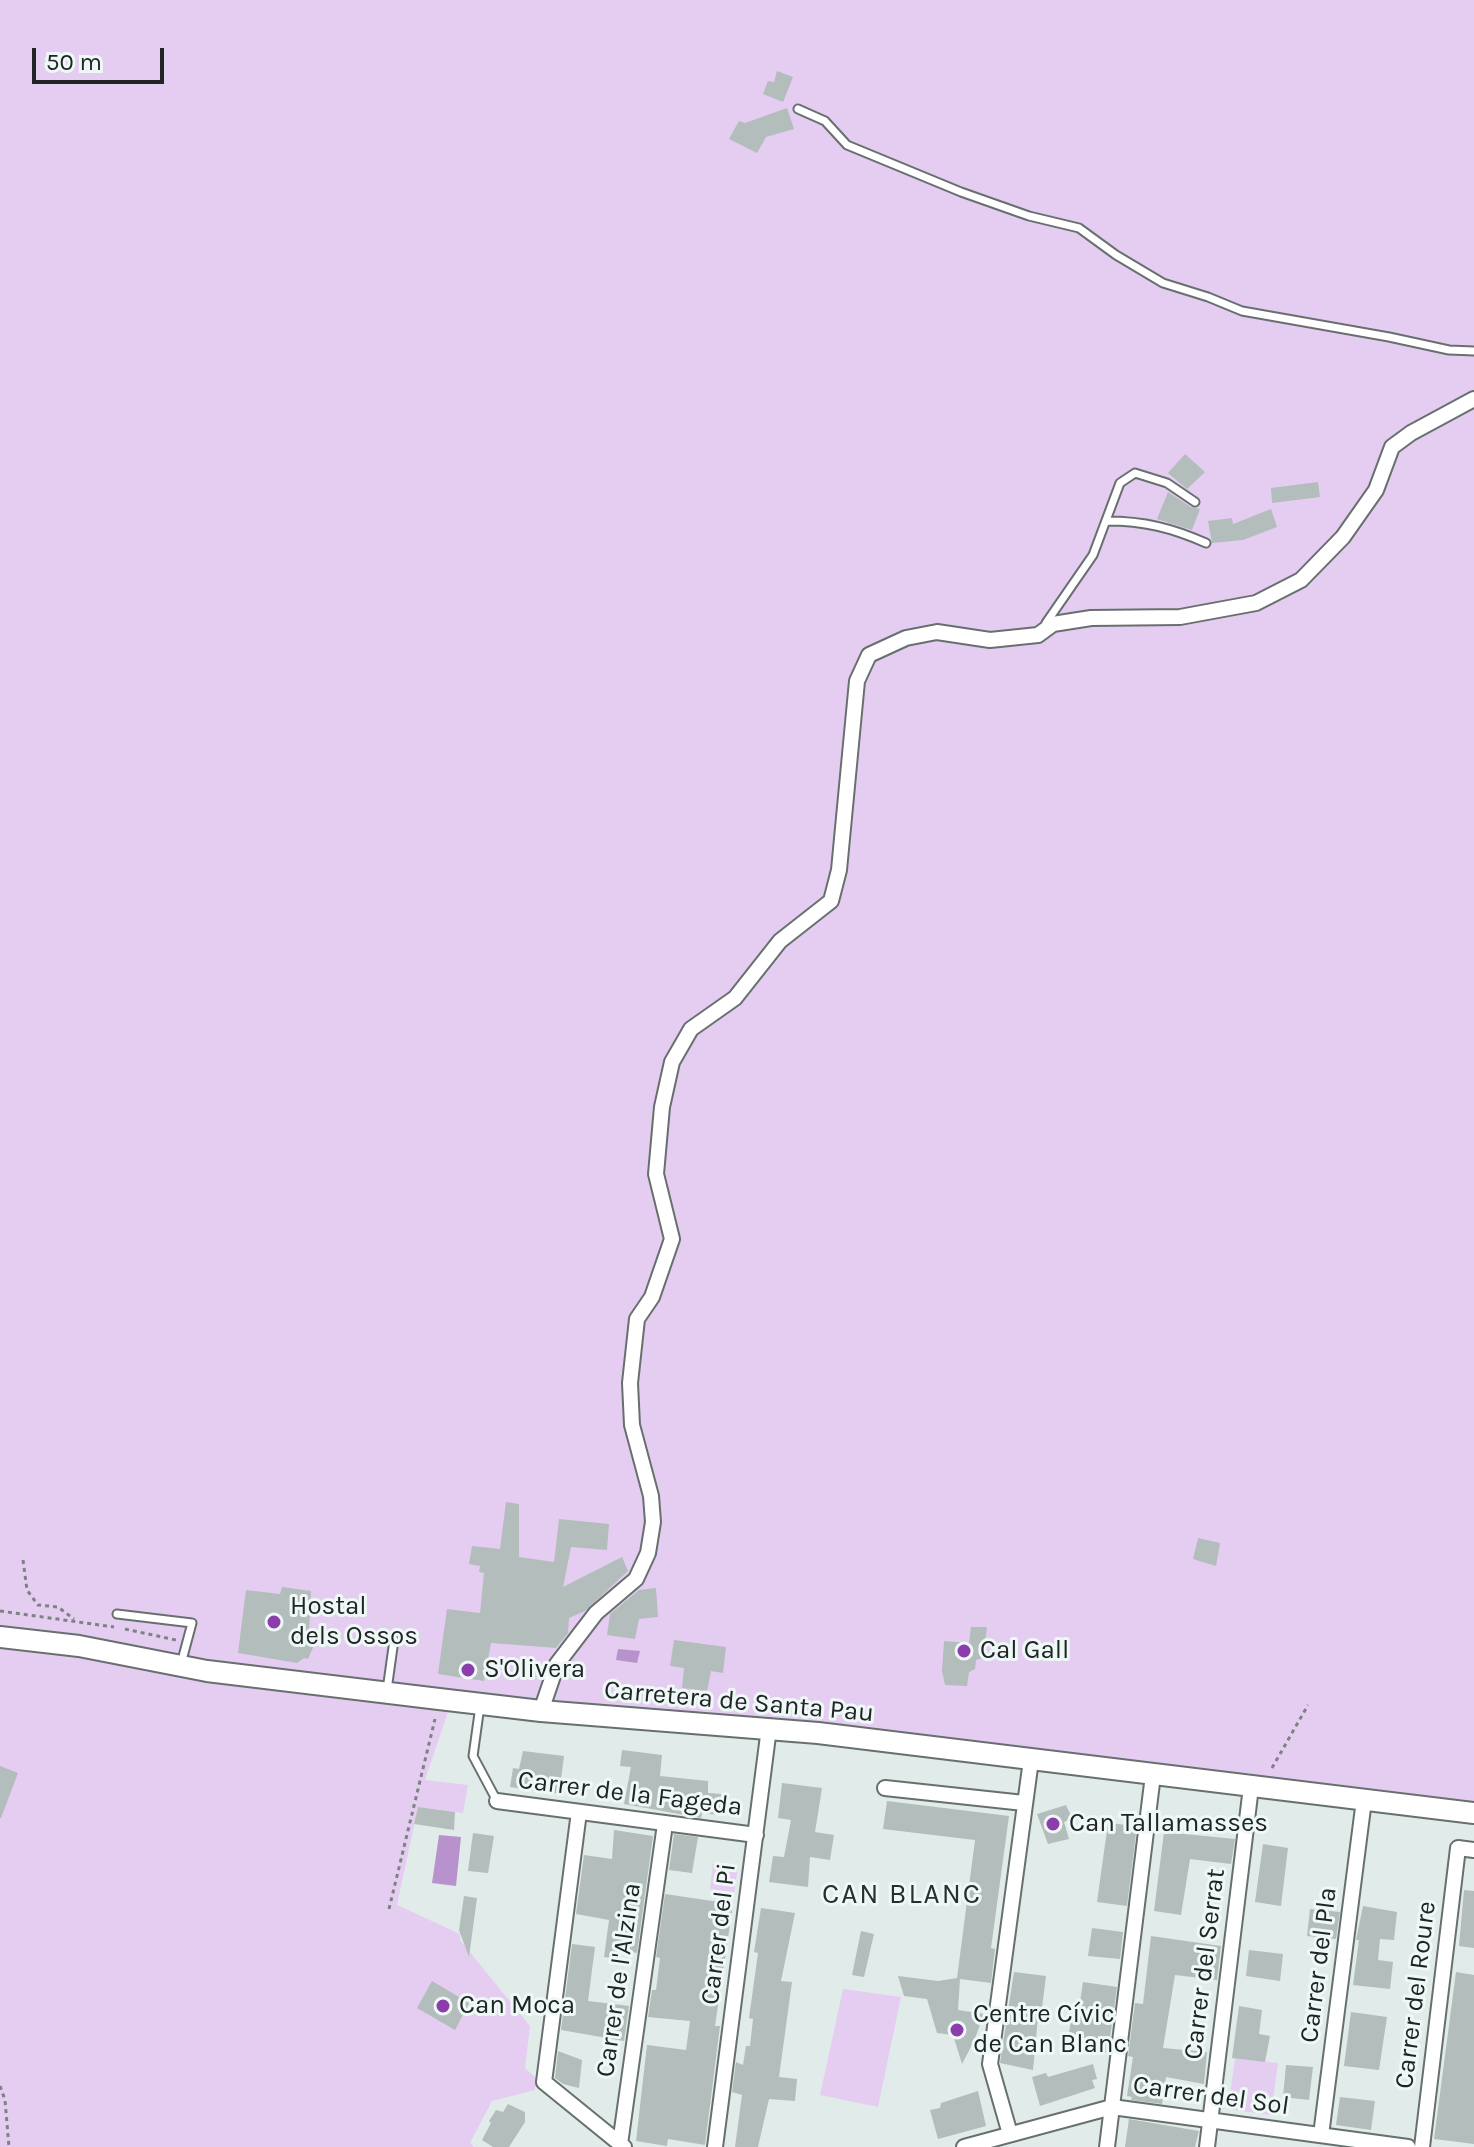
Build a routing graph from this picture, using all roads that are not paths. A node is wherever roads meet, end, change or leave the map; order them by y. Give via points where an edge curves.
1 (798, 109) dead end
2 (1474, 351) edge
3 (1474, 399) edge
4 (1195, 502) dead end
5 (1107, 521) junction
6 (1206, 543) dead end
7 (1038, 635) junction
8 (117, 1614) dead end
9 (0, 1637) edge
10 (394, 1640) dead end
11 (181, 1666) junction
12 (386, 1693) junction
13 (481, 1703) junction
14 (541, 1711) junction
15 (769, 1728) junction
16 (1031, 1760) junction
17 (1153, 1775) junction
18 (1251, 1787) junction
19 (885, 1788) dead end
20 (1364, 1800) junction
21 (497, 1801) joint
22 (1024, 1803) junction
23 (579, 1812) junction
24 (1474, 1813) edge
25 (665, 1824) junction
26 (756, 1835) junction
27 (1474, 1850) edge
28 (1112, 2107) junction
29 (1210, 2120) junction
30 (1321, 2135) junction
31 (1001, 2140) edge
32 (622, 2145) edge
33 (715, 2147) edge
34 (964, 2147) edge
35 (1107, 2147) edge
36 (1207, 2147) edge
37 (1408, 2147) edge
38 (1422, 2147) edge

1 - 2 lane via 825,121 847,145 961,192 1079,228 1163,283 1242,311
3 - 7 street via 1392,447 1376,490 1343,537 1301,580 1256,603 1180,617 1091,618 1053,624
4 - 5 lane via 1167,483 1135,473 1120,483
5 - 6 lane via 1173,528
5 - 7 lane via 1093,555
7 - 14 street via 990,640 937,632 906,638 869,655 857,681 839,870 831,901 780,941 735,998 691,1029 672,1062 656,1174 672,1239 652,1297 637,1319 630,1383 632,1425 651,1496 648,1553 636,1579 596,1613 557,1664
8 - 11 lane via 192,1623
9 - 11 main road, Carretera de Santa Pau
10 - 12 lane
11 - 12 main road, Carretera de Santa Pau
12 - 13 main road, Carretera de Santa Pau
13 - 14 main road, Carretera de Santa Pau
13 - 21 lane via 473,1756
14 - 15 main road, Carretera de Santa Pau
15 - 16 main road, Carretera de Santa Pau
15 - 26 street, Carrer del Pi
16 - 17 main road, Carretera de Santa Pau
16 - 22 street
17 - 18 main road, Carretera de Santa Pau
17 - 28 street
18 - 20 main road, Carretera de Santa Pau
18 - 29 street, Carrer del Serrat
19 - 22 street
20 - 24 main road, Carretera de Santa Pau
20 - 30 street, Carrer del Pla
21 - 23 street, Carrer de la Fageda
22 - 31 street via 990,2064
23 - 25 street, Carrer de la Fageda
23 - 32 street via 544,2082
25 - 26 street, Carrer de la Fageda
25 - 32 street, Carrer de l'Alzina
26 - 33 street, Carrer del Pi
27 - 38 street, Carrer del Roure via 1458,1848
28 - 29 street, Carrer del Sol
28 - 31 street, Carrer del Sol
28 - 35 street
29 - 30 street, Carrer del Sol
29 - 36 street, Carrer del Serrat
30 - 37 street, Carrer del Sol
31 - 34 street, Carrer del Sol

